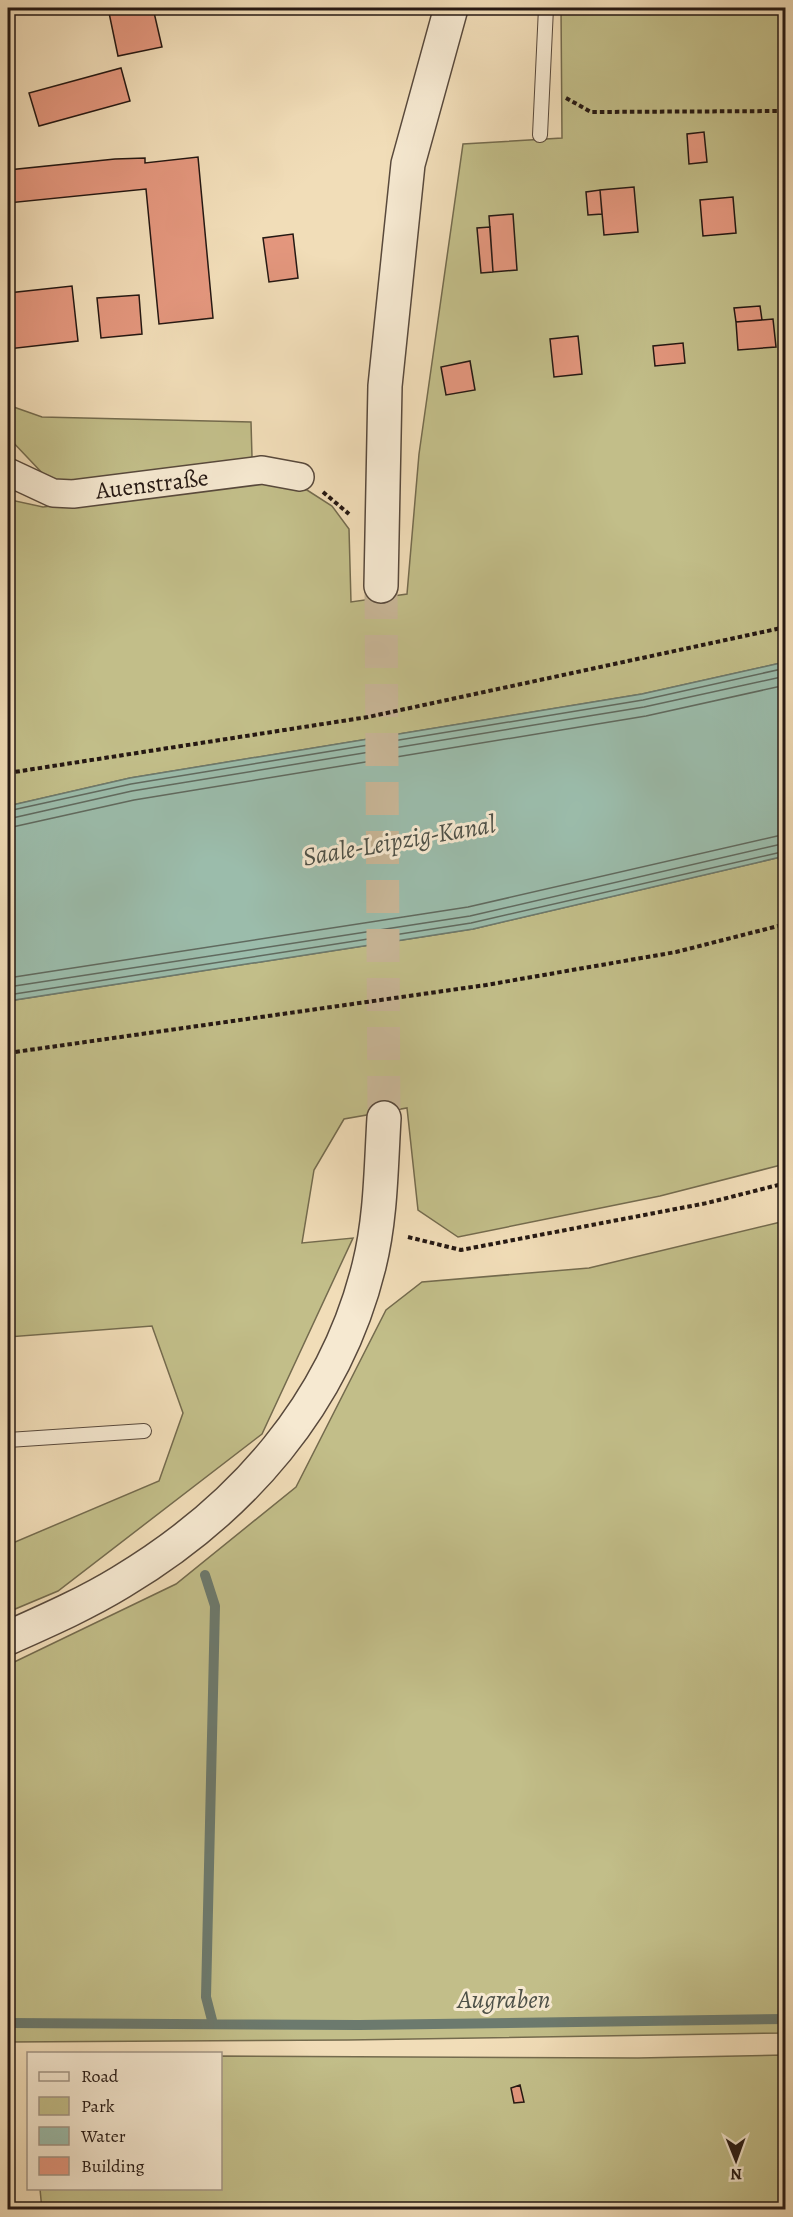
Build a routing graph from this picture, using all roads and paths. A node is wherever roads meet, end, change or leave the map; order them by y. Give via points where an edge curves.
1 (451, 8) edge
2 (546, 8) edge
3 (544, 86) junction
4 (786, 111) edge
5 (540, 135) dead end
6 (8, 472) edge
7 (300, 477) joint
8 (356, 521) dead end
9 (381, 586) tunnel mouth
10 (786, 627) edge
11 (8, 773) edge
12 (786, 924) edge
13 (8, 1053) edge
14 (384, 1118) tunnel mouth
15 (786, 1183) edge
16 (377, 1221) junction
17 (144, 1431) dead end
18 (8, 1440) edge
19 (8, 1638) edge

1 - 9 street via 408,164 385,386
2 - 3 lane
3 - 4 path via 591,112
3 - 5 lane
6 - 7 street, Auenstraße via 53,494 262,470
7 - 8 path via 336,501
10 - 11 path via 368,717
12 - 13 path via 676,952 486,985
14 - 16 street
15 - 16 path via 707,1203 461,1250 411,1238
16 - 19 street via 369,1267 335,1358 307,1410 254,1478 172,1548 121,1582
17 - 18 lane

